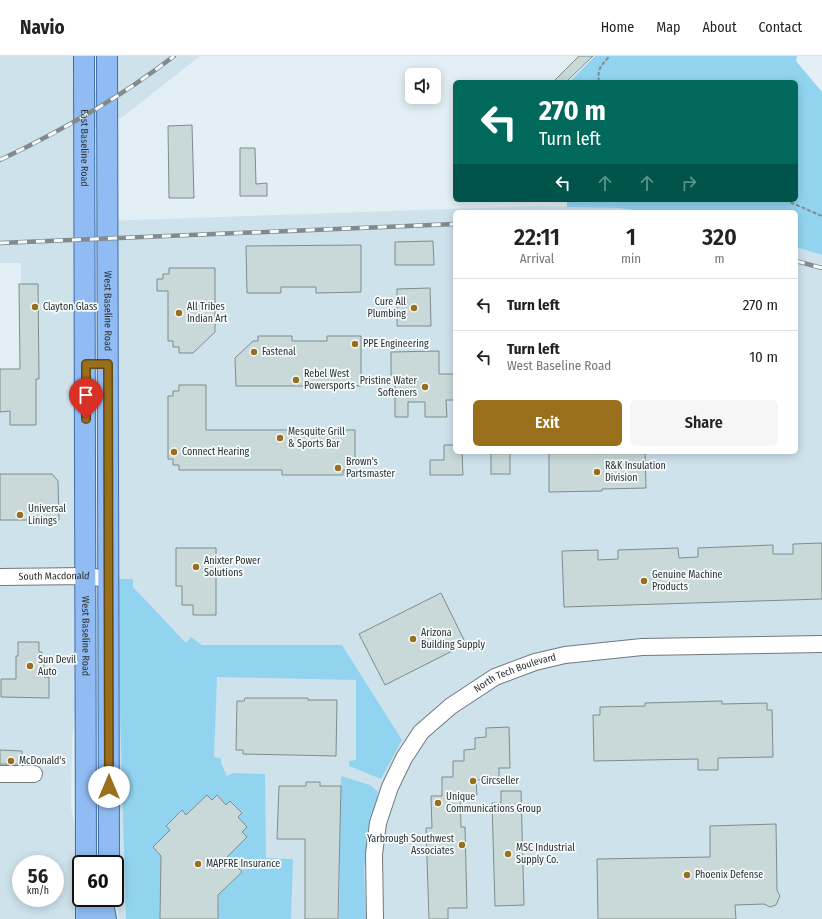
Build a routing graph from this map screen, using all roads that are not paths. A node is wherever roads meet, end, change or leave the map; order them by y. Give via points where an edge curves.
1 (84, 56) edge
2 (104, 59) edge
3 (86, 239) joint
4 (86, 364) junction
5 (108, 364) junction
6 (86, 576) junction
7 (0, 577) edge
8 (108, 579) junction
9 (822, 644) edge
10 (0, 774) edge
11 (34, 774) dead end
12 (86, 822) junction
13 (86, 855) edge
14 (99, 855) edge
15 (109, 855) edge
16 (86, 907) edge
17 (104, 907) edge
18 (108, 907) edge
19 (86, 919) edge
20 (107, 919) edge
21 (375, 919) edge

1 - 3 main road, East Baseline Road
2 - 5 main road, West Baseline Road via 109,238
3 - 4 main road, West Baseline Road
4 - 5 main road
4 - 6 main road, West Baseline Road
5 - 8 main road, West Baseline Road
6 - 7 street, South Macdonald
6 - 8 street, South Macdonald
6 - 12 main road, West Baseline Road
8 - 15 main road, West Baseline Road
9 - 21 street, North Tech Boulevard via 642,647 565,655 535,662 494,677 451,706 421,732 404,758 390,787 378,823 374,854
10 - 11 street
12 - 13 main road, West Baseline Road
12 - 14 main road via 94,827 98,834
16 - 19 main road
17 - 20 main road
18 - 20 main road

